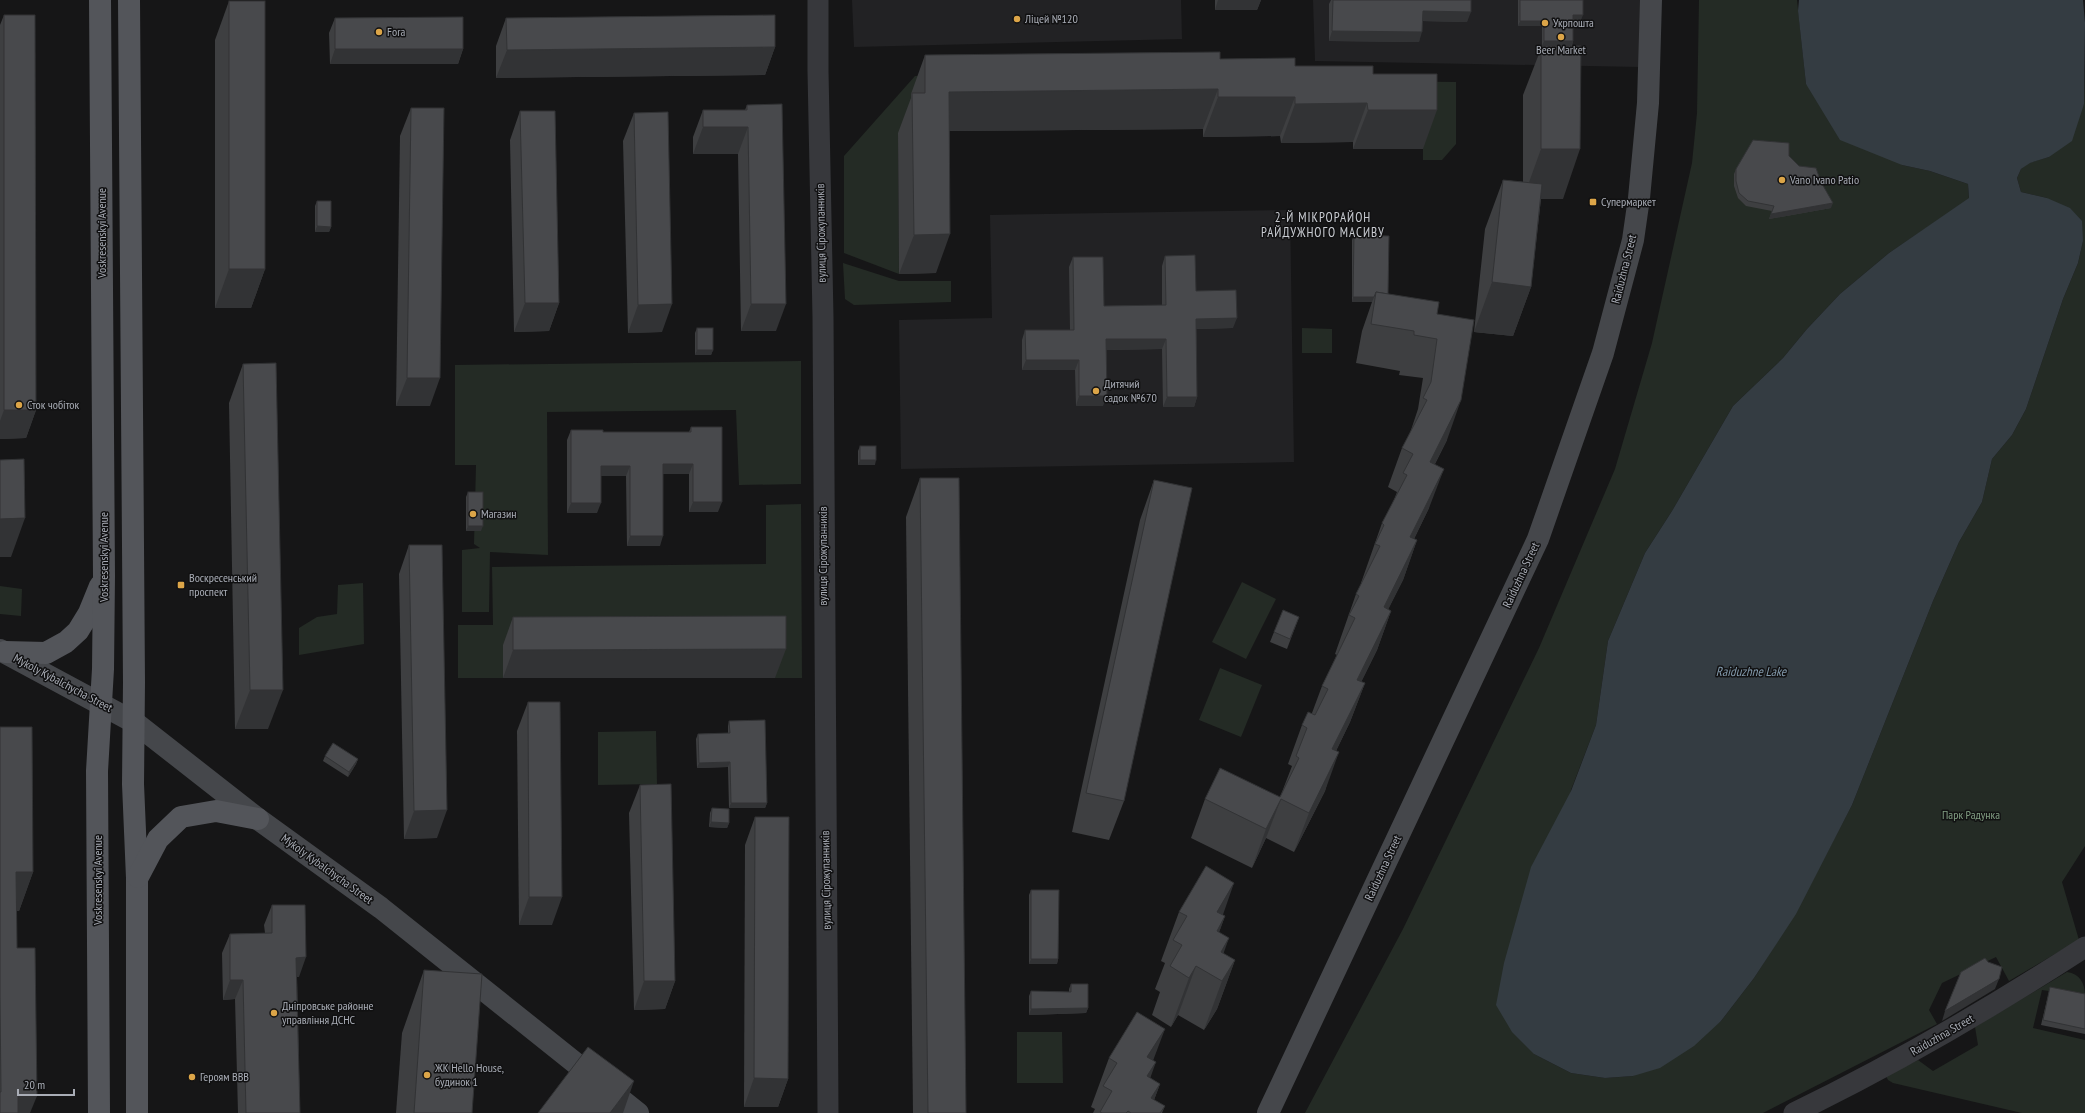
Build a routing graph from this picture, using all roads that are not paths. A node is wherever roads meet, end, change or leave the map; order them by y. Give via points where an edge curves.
1 (100, 0) edge
2 (128, 0) edge
3 (818, 0) edge
4 (1651, 0) edge
5 (104, 576) junction
6 (3, 651) edge
7 (102, 704) junction
8 (134, 722) junction
9 (258, 819) junction
10 (137, 878) junction
11 (2085, 947) edge
12 (99, 1113) edge
13 (137, 1113) edge
14 (638, 1113) edge
15 (828, 1113) edge
16 (1268, 1113) edge
17 (1794, 1113) edge

1 - 5 main road, Voskresenskyi Avenue
2 - 8 main road
3 - 15 street, вулиця Сірожупанників via 823,317
4 - 16 street, Raiduzhna Street via 1648,103 1639,198 1633,240 1603,353 1538,539
5 - 6 main road via 89,613 78,631 66,642 46,653
5 - 7 main road, Voskresenskyi Avenue
6 - 7 street, Mykoly Kybalchycha Street
7 - 8 street, Mykoly Kybalchycha Street
7 - 12 main road, Voskresenskyi Avenue via 97,772
8 - 9 street, Mykoly Kybalchycha Street
8 - 10 main road via 133,784
9 - 10 main road via 216,811 181,817 158,839
9 - 14 street, Mykoly Kybalchycha Street via 381,908
10 - 13 main road
11 - 17 street, Raiduzhna Street via 2006,998 1907,1056

